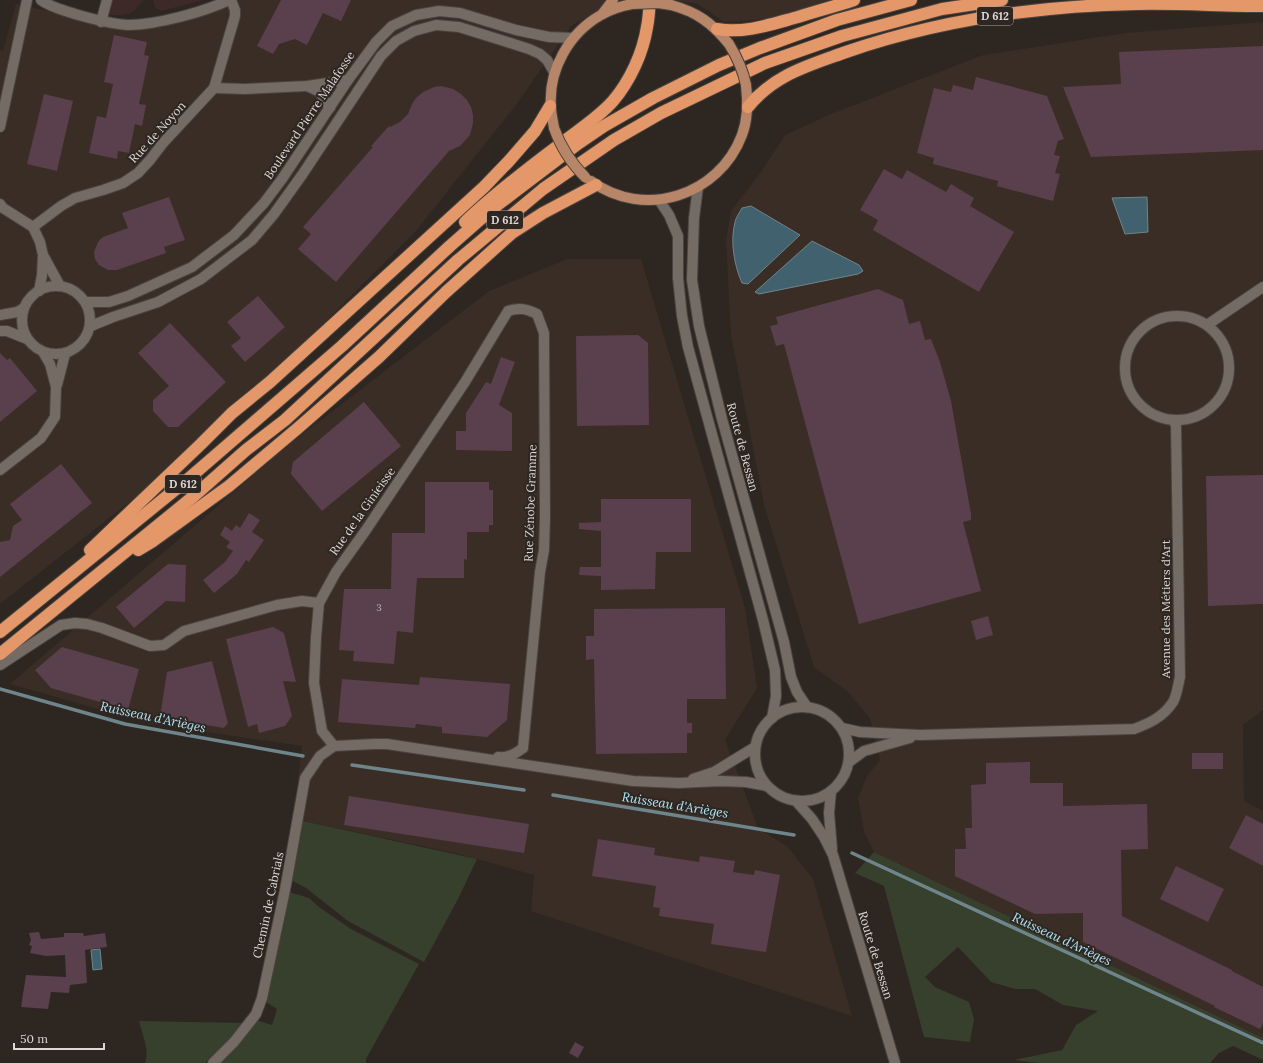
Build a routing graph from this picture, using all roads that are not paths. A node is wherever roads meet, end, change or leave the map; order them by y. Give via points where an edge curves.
1 (27, 0) edge
2 (40, 0) edge
3 (107, 0) edge
4 (230, 0) edge
5 (613, 0) edge
6 (650, 0) edge
7 (854, 0) edge
8 (911, 0) edge
9 (1002, 0) edge
10 (677, 4) edge
11 (1263, 6) edge
12 (601, 15) junction
13 (101, 22) junction
14 (717, 29) junction
15 (573, 38) junction
16 (554, 72) junction
17 (348, 80) junction
18 (307, 86) junction
19 (214, 88) junction
20 (550, 106) junction
21 (748, 107) junction
22 (330, 108) junction
23 (0, 127) edge
24 (591, 181) junction
25 (698, 187) junction
26 (659, 200) junction
27 (0, 204) edge
28 (33, 227) junction
29 (44, 255) junction
30 (60, 286) junction
31 (1263, 287) edge
32 (40, 291) junction
33 (86, 302) junction
34 (24, 308) junction
35 (508, 311) joint
36 (0, 315) edge
37 (1207, 325) junction
38 (90, 326) junction
39 (0, 331) edge
40 (27, 339) junction
41 (342, 346) junction
42 (43, 352) junction
43 (65, 354) junction
44 (56, 387) junction
45 (1174, 421) junction
46 (0, 470) edge
47 (90, 581) junction
48 (319, 603) junction
49 (20, 615) junction
50 (0, 632) edge
51 (0, 654) edge
52 (0, 665) edge
53 (807, 707) junction
54 (772, 718) junction
55 (842, 728) junction
56 (920, 735) junction
57 (334, 746) junction
58 (756, 747) junction
59 (523, 748) junction
60 (434, 751) junction
61 (849, 762) junction
62 (541, 768) junction
63 (679, 783) junction
64 (767, 786) junction
65 (831, 791) junction
66 (796, 801) junction
67 (833, 855) junction
68 (213, 1063) edge
69 (895, 1063) edge

1 - 23 street
2 - 13 street via 56,8
3 - 13 street
4 - 13 street via 162,21 129,25
4 - 19 street, Rue de Noyon via 235,16
5 - 12 main road
6 - 41 highway via 641,51 629,77 613,101 483,204
7 - 14 highway via 777,23 743,30
8 - 41 highway, D 612 via 837,20 760,48 653,98 604,126 492,209
9 - 47 highway, D 612 via 942,9 842,36 765,63 661,113 614,140 543,189 458,260 285,420
10 - 12 main road, bridge via 632,4
10 - 14 main road via 700,16
11 - 21 highway, D 612 via 1085,6 1041,9 936,27 864,46 804,67 778,79
12 - 15 main road
14 - 21 main road, bridge via 736,54 743,70
15 - 16 main road
15 - 17 street, Boulevard Pierre Malafosse via 549,37 516,30 460,13 439,11 416,15 392,26 376,42
16 - 20 main road
16 - 38 street via 540,54 459,27 436,25 414,31 396,41 381,56 302,175 252,240 201,279 158,302
17 - 18 street
17 - 22 street, Boulevard Pierre Malafosse
18 - 19 street
18 - 22 street via 320,92
19 - 28 street, Rue de Noyon via 138,173 123,183 75,198
20 - 24 main road, bridge via 554,128 566,156
20 - 49 highway, D 612 via 535,131 484,187 270,382 232,413
21 - 25 main road via 744,128 729,160
22 - 33 street, Boulevard Pierre Malafosse via 264,203 234,235 192,267 128,296 109,302
24 - 26 main road via 620,196
24 - 47 highway, D 612 via 512,233 379,357 229,486 153,541
25 - 26 main road
25 - 53 street, Route de Bessan via 692,280 699,326 784,642 791,677
26 - 54 street via 678,236 678,278 688,347 775,670 776,696
27 - 28 street
28 - 29 street
29 - 30 street
29 - 32 street
30 - 32 street
30 - 33 street via 70,288
31 - 37 street
32 - 34 street via 32,295
33 - 38 street
34 - 36 street
34 - 40 street via 23,329
35 - 48 street, Rue de la Ginieisse via 465,382 336,572
35 - 59 street, Rue Zénobe Gramme via 520,308 538,314 544,333 544,550
37 - 45 street via 1219,336 1227,351 1229,379 1219,400 1210,409 1187,420
37 - 45 street via 1194,318 1166,317 1153,321 1142,329 1128,349 1125,376 1130,393 1141,407 1156,417
38 - 43 street via 88,336 83,342
39 - 40 street
40 - 42 street
41 - 49 highway, D 612 via 187,480
42 - 43 street
42 - 44 street via 50,364
43 - 44 street
44 - 46 street via 56,417 40,438
45 - 56 street, Avenue des Métiers d'Art via 1180,677 1173,701 1152,722 1134,729
47 - 51 highway, D 612
48 - 52 street via 302,601 270,607 184,631 164,645 150,646 102,628 75,623 55,629
48 - 57 street, Rue de la Ginieisse via 314,683 322,731
49 - 50 highway, D 612
53 - 54 street via 792,708
53 - 55 street via 827,714
54 - 58 street via 762,729
55 - 56 street, Avenue des Métiers d'Art via 860,732
55 - 61 street via 848,744
56 - 61 street, Avenue des Métiers d'Art via 864,751
57 - 60 street via 387,744
57 - 68 street, Chemin de Cabrials via 320,756 305,778 285,890 262,998 256,1014
58 - 63 street via 714,772
58 - 64 street via 757,766
59 - 60 street via 504,758 459,751
59 - 62 street via 528,757
60 - 62 street
61 - 65 street via 843,778
62 - 63 street via 633,781
63 - 64 street via 720,781
64 - 66 street via 778,794
65 - 66 street via 817,799
65 - 67 street, Route de Bessan
66 - 67 street, Route de Bessan via 812,819
67 - 69 street, Route de Bessan

